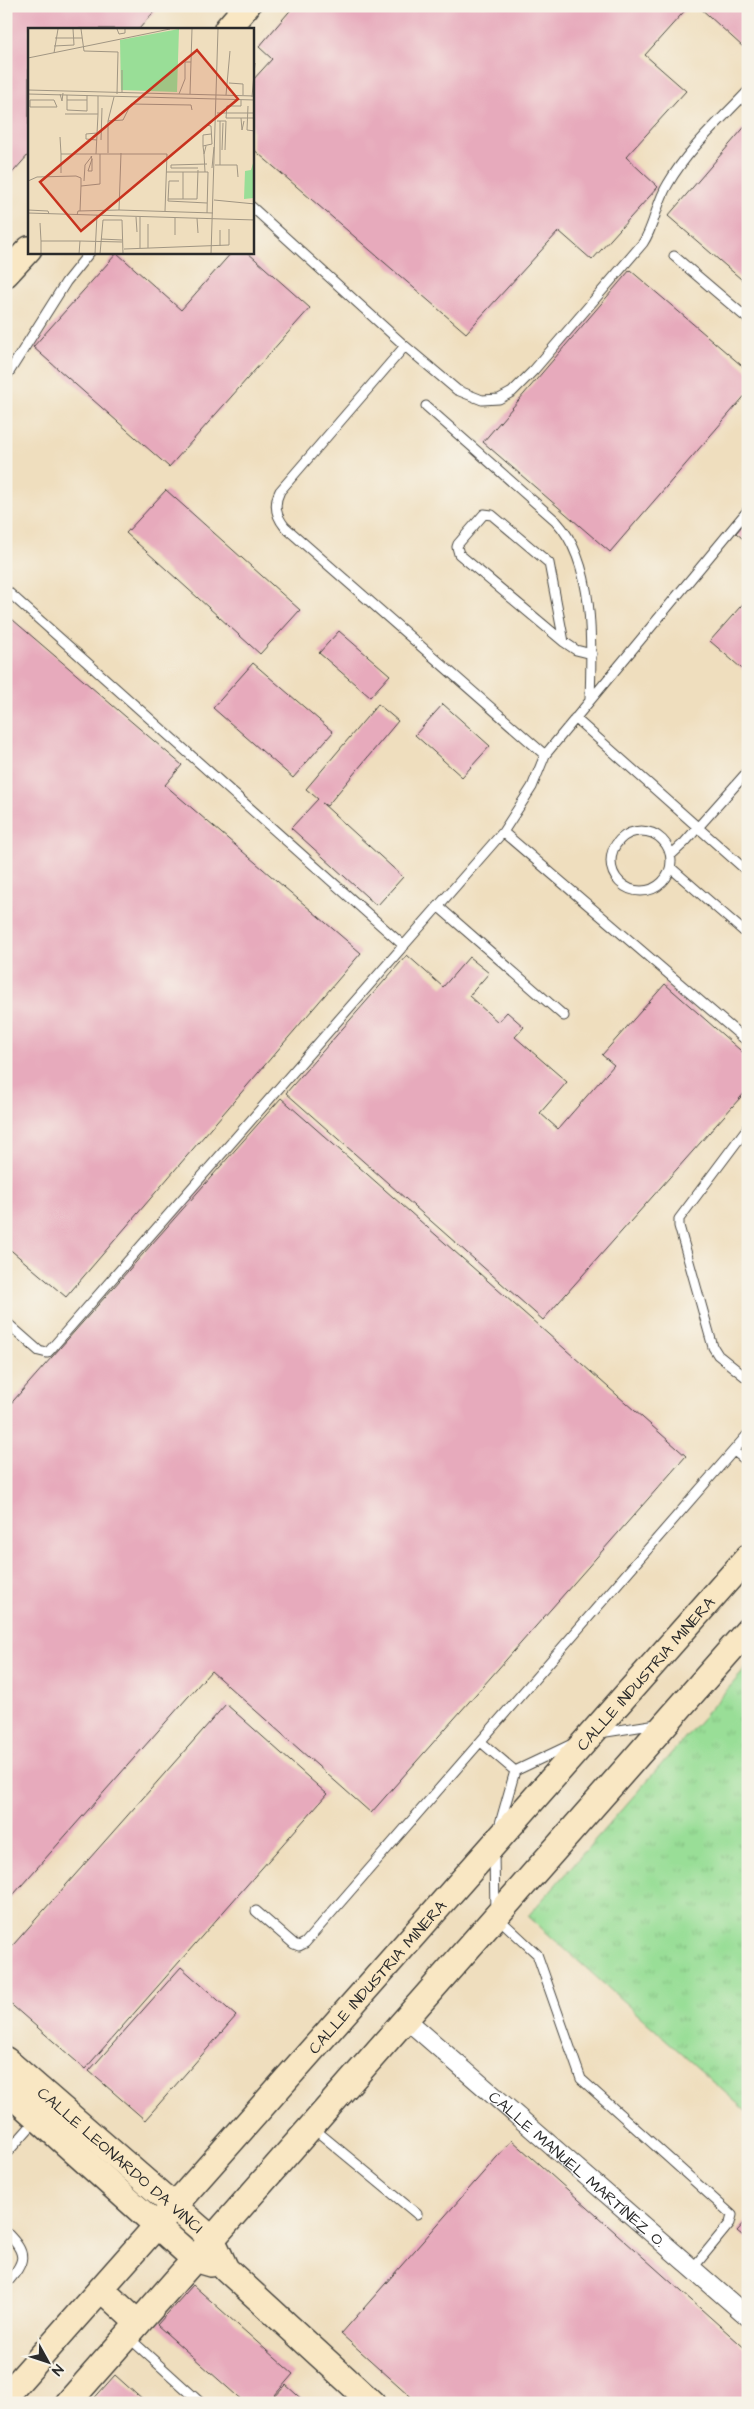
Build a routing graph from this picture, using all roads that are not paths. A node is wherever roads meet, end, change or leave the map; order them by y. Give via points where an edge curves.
1 (247, 6) edge
2 (228, 28) edge
3 (748, 91) edge
4 (254, 209) edge
5 (88, 254) edge
6 (674, 256) dead end
7 (748, 319) edge
8 (405, 346) junction
9 (6, 377) edge
10 (426, 406) dead end
11 (748, 510) edge
12 (6, 590) edge
13 (564, 642) junction
14 (592, 654) junction
15 (590, 699) junction
16 (576, 718) junction
17 (545, 755) junction
18 (748, 771) edge
19 (697, 828) junction
20 (504, 832) junction
21 (671, 855) junction
22 (671, 868) junction
23 (748, 872) edge
24 (439, 907) junction
25 (748, 936) edge
26 (404, 946) junction
27 (564, 1016) dead end
28 (748, 1042) edge
29 (748, 1127) edge
30 (6, 1322) edge
31 (748, 1380) edge
32 (748, 1434) edge
33 (734, 1451) junction
34 (748, 1462) edge
35 (748, 1557) edge
36 (748, 1630) edge
37 (666, 1723) junction
38 (593, 1734) junction
39 (481, 1742) junction
40 (514, 1771) junction
41 (494, 1846) junction
42 (256, 1912) dead end
43 (495, 1915) junction
44 (408, 2020) junction
45 (6, 2060) edge
46 (6, 2090) edge
47 (38, 2118) junction
48 (312, 2127) junction
49 (6, 2154) edge
50 (174, 2206) junction
51 (417, 2214) dead end
52 (157, 2226) junction
53 (6, 2232) edge
54 (212, 2239) junction
55 (194, 2259) junction
56 (693, 2268) junction
57 (226, 2269) junction
58 (6, 2284) edge
59 (101, 2289) junction
60 (748, 2317) edge
61 (132, 2329) junction
62 (6, 2396) edge
63 (369, 2402) edge
64 (68, 2403) edge
65 (201, 2403) edge

1 - 2 main road
3 - 8 lane via 677,169 657,203 652,225 643,243 512,392 499,399 482,400 469,396 457,390
4 - 8 lane
5 - 9 lane via 66,282
6 - 7 lane
8 - 17 lane via 280,491 276,500 278,518
10 - 14 lane via 565,531 579,560 589,613
11 - 15 lane
12 - 26 lane
13 - 13 lane via 457,551 458,544 484,514 492,515 549,563
13 - 14 lane via 576,650
14 - 15 lane
15 - 16 lane
16 - 17 lane
16 - 19 lane
17 - 20 lane via 528,794
18 - 19 lane
19 - 21 lane
19 - 23 lane
20 - 24 lane
20 - 28 lane
21 - 22 lane
21 - 22 lane via 663,839 655,833 635,830 618,841 610,859 615,878 631,890 651,890 667,877
22 - 25 lane
24 - 26 lane
24 - 27 lane
26 - 30 lane via 47,1353 39,1351
29 - 31 lane via 679,1218 713,1347
32 - 33 lane
33 - 34 lane
33 - 39 lane
35 - 38 main road, CALLE INDUSTRIA MINERA
36 - 37 main road
37 - 38 lane
37 - 43 main road
38 - 40 lane
38 - 41 main road, CALLE INDUSTRIA MINERA
39 - 40 lane
39 - 42 lane via 305,1943 294,1944
40 - 41 lane
41 - 43 lane
41 - 50 main road, CALLE INDUSTRIA MINERA
43 - 44 main road
43 - 56 lane via 536,1954 581,2079 732,2215 730,2223
44 - 48 main road
44 - 56 street, CALLE MANUEL MARTÍNEZ O.
45 - 50 main road, CALLE LEONARDO DA VINCI
46 - 47 main road, CALLE LEONARDO DA VINCI
47 - 49 lane
47 - 52 main road, CALLE LEONARDO DA VINCI
48 - 51 lane
48 - 54 main road
50 - 52 main road, CALLE INDUSTRIA MINERA
50 - 54 main road, CALLE LEONARDO DA VINCI
52 - 55 main road, CALLE LEONARDO DA VINCI
52 - 59 main road, CALLE INDUSTRIA MINERA
53 - 58 lane via 18,2244 22,2259
54 - 55 main road
54 - 57 main road, CALLE LEONARDO DA VINCI
55 - 57 main road, CALLE LEONARDO DA VINCI
55 - 61 main road
56 - 60 street, CALLE MANUEL MARTÍNEZ O.
57 - 63 main road, CALLE LEONARDO DA VINCI
59 - 61 main road
59 - 62 main road, CALLE INDUSTRIA MINERA
61 - 64 main road
61 - 65 lane

